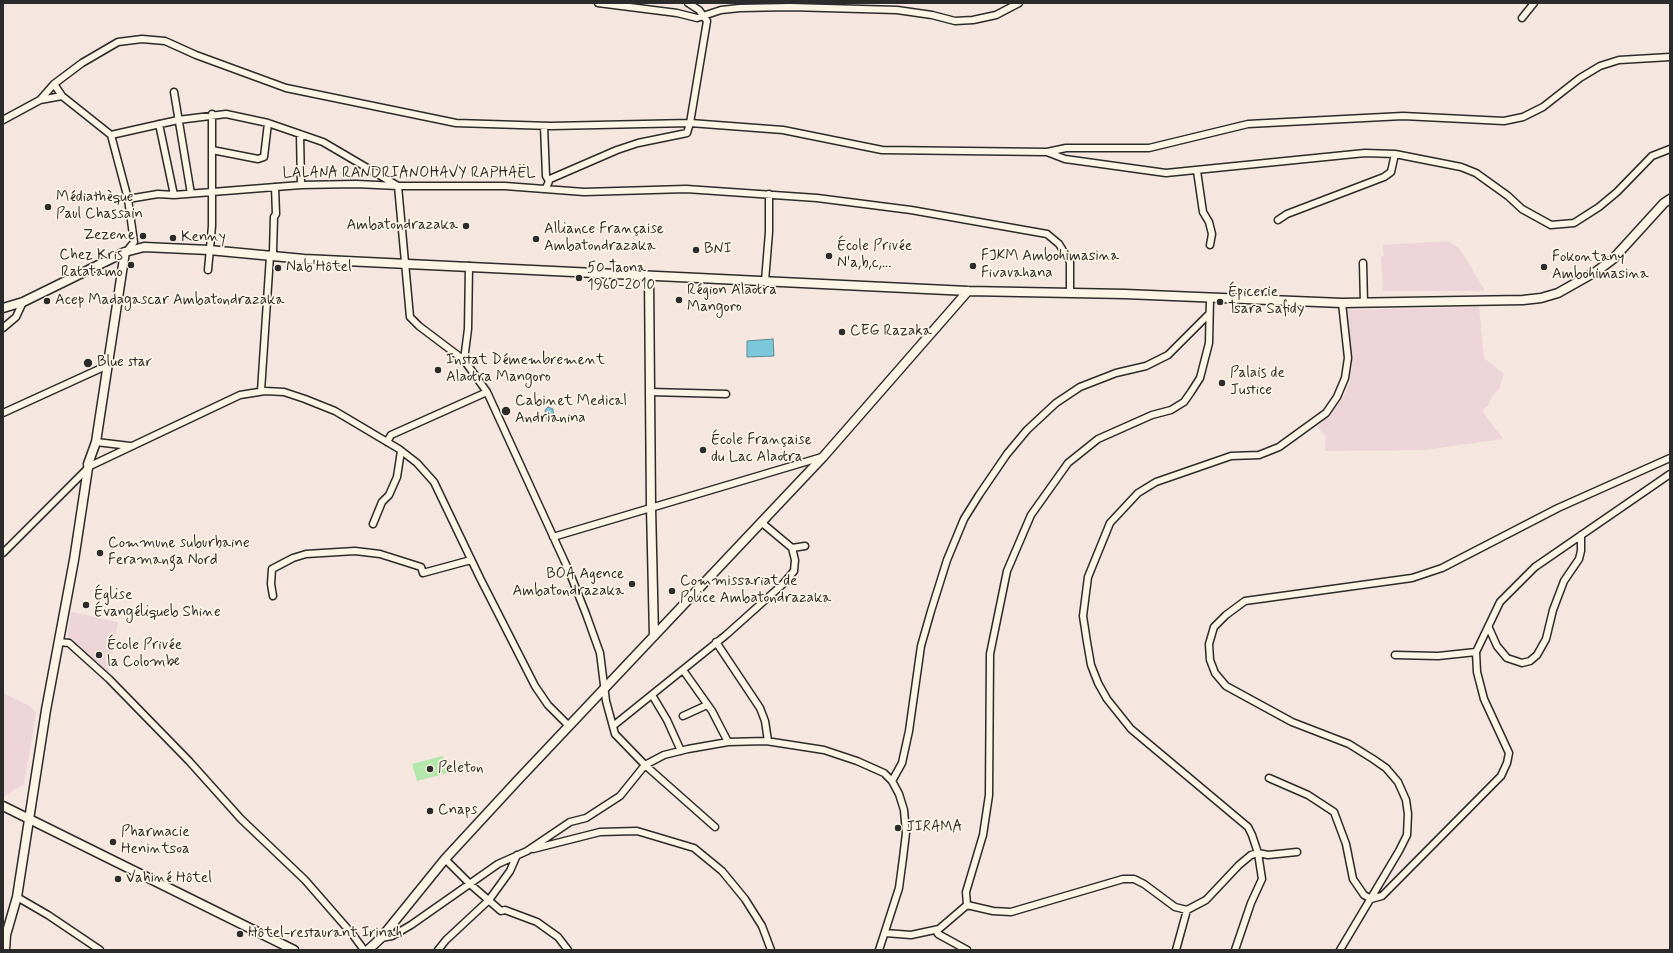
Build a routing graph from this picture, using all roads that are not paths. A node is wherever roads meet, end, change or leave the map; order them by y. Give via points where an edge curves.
1 (598, 3) edge
2 (688, 3) edge
3 (1019, 3) edge
4 (1534, 3) edge
5 (705, 16) junction
6 (1522, 18) dead end
7 (1670, 57) edge
8 (54, 84) junction
9 (174, 92) dead end
10 (62, 96) junction
11 (40, 100) junction
12 (212, 114) junction
13 (3, 120) edge
14 (178, 120) junction
15 (690, 123) junction
16 (160, 124) junction
17 (268, 124) junction
18 (544, 126) junction
19 (300, 134) junction
20 (111, 135) junction
21 (1670, 149) edge
22 (212, 150) junction
23 (1047, 152) junction
24 (1395, 154) junction
25 (1197, 170) junction
26 (549, 181) junction
27 (302, 185) junction
28 (398, 186) junction
29 (275, 187) junction
30 (546, 188) junction
31 (212, 191) junction
32 (191, 194) junction
33 (769, 194) junction
34 (174, 196) junction
35 (128, 199) junction
36 (1670, 199) edge
37 (1278, 220) dead end
38 (1210, 245) dead end
39 (209, 250) junction
40 (125, 252) junction
41 (270, 256) junction
42 (405, 263) junction
43 (1363, 263) dead end
44 (469, 266) junction
45 (208, 270) dead end
46 (649, 276) junction
47 (765, 281) junction
48 (968, 292) junction
49 (1070, 293) junction
50 (1210, 299) junction
51 (23, 302) junction
52 (1342, 303) junction
53 (1364, 303) junction
54 (3, 308) edge
55 (1209, 314) junction
56 (3, 328) edge
57 (464, 360) junction
58 (106, 366) junction
59 (261, 391) junction
60 (487, 392) junction
61 (650, 392) junction
62 (726, 394) dead end
63 (3, 413) edge
64 (96, 442) junction
65 (386, 442) junction
66 (130, 446) junction
67 (401, 451) junction
68 (823, 457) junction
69 (1670, 458) edge
70 (89, 466) junction
71 (1670, 474) edge
72 (650, 507) junction
73 (762, 522) junction
74 (373, 524) dead end
75 (1581, 535) junction
76 (553, 537) junction
77 (805, 546) dead end
78 (792, 548) junction
79 (3, 553) edge
80 (471, 560) junction
81 (273, 596) dead end
82 (1489, 628) junction
83 (654, 636) junction
84 (59, 642) junction
85 (716, 642) junction
86 (1476, 652) junction
87 (1395, 655) dead end
88 (683, 670) junction
89 (605, 689) junction
90 (652, 695) junction
91 (707, 706) junction
92 (683, 716) dead end
93 (569, 726) junction
94 (613, 726) junction
95 (768, 741) junction
96 (728, 742) junction
97 (681, 751) junction
98 (645, 764) junction
99 (1269, 778) dead end
100 (892, 781) junction
101 (3, 806) edge
102 (29, 819) junction
103 (715, 827) dead end
104 (527, 851) junction
105 (1298, 852) dead end
106 (1258, 853) junction
107 (517, 856) junction
108 (445, 859) junction
109 (470, 884) junction
110 (17, 897) junction
111 (1370, 899) junction
112 (489, 900) junction
113 (967, 905) junction
114 (1187, 910) junction
115 (936, 930) junction
116 (885, 933) junction
117 (5, 934) edge
118 (381, 938) junction
119 (5, 950) edge
120 (100, 950) edge
121 (294, 950) edge
122 (364, 950) edge
123 (368, 950) edge
124 (438, 950) edge
125 (568, 950) edge
126 (771, 950) edge
127 (879, 950) edge
128 (967, 950) edge
129 (1176, 950) edge
130 (1235, 950) edge
131 (1340, 950) edge

1 - 5 street via 697,18
2 - 5 street
3 - 5 street via 996,15 955,21 897,10 790,6 721,10
4 - 6 street
5 - 15 street via 707,29
7 - 23 street via 1619,60 1600,66 1543,107 1523,117 1504,121 1403,116 1248,124 1148,148 1066,148
8 - 10 street
8 - 11 street
8 - 18 street via 82,62 118,42 142,39 165,41 196,55 308,93 456,123
9 - 14 street
10 - 11 street
10 - 20 street
11 - 13 street
12 - 14 street
12 - 17 street via 226,114
12 - 22 street
14 - 16 street
14 - 32 street
15 - 18 street
15 - 23 street via 783,130 882,150
15 - 26 street via 686,133 617,150
16 - 20 street
16 - 34 street
17 - 19 street
17 - 22 street via 264,157 258,159
18 - 26 street via 546,176
19 - 27 street
19 - 28 street via 323,142
20 - 35 street
21 - 24 street via 1652,156 1617,192 1574,223 1551,225 1522,210 1508,196 1476,173 1461,167
22 - 31 street
23 - 25 street via 1065,159 1123,168 1166,173
24 - 25 street via 1365,153
24 - 37 street via 1391,172 1384,177 1287,214
25 - 38 street via 1203,212 1212,234
26 - 30 street
27 - 28 street, LALANA RANDRIANOHAVY RAPHAËL
27 - 29 street, LALANA RANDRIANOHAVY RAPHAËL
28 - 30 street, LALANA RANDRIANOHAVY RAPHAËL
28 - 42 street
29 - 31 street, LALANA RANDRIANOHAVY RAPHAËL
29 - 41 street via 276,214 273,252
30 - 33 street, LALANA RANDRIANOHAVY RAPHAËL via 584,192 686,189
31 - 32 street, LALANA RANDRIANOHAVY RAPHAËL
31 - 39 street
32 - 34 street, LALANA RANDRIANOHAVY RAPHAËL
33 - 47 street
33 - 49 street, LALANA RANDRIANOHAVY RAPHAËL via 911,210 1047,234 1059,244 1070,262
34 - 35 street, LALANA RANDRIANOHAVY RAPHAËL via 158,194
35 - 40 street via 134,242
36 - 53 street via 1613,259 1558,293 1523,300
39 - 40 street via 144,247
39 - 41 street
39 - 45 street
40 - 51 street
40 - 58 street
41 - 42 street
41 - 59 street
42 - 44 street
42 - 57 street via 410,317
43 - 53 street
44 - 46 street
44 - 57 street via 468,329
46 - 47 street
46 - 61 street
47 - 48 street
48 - 49 street
48 - 68 street
49 - 50 street
50 - 52 street
50 - 55 street
51 - 54 street
51 - 56 street via 16,317
52 - 53 street
52 - 106 street via 1348,358 1337,397 1326,413 1279,448 1258,454 1228,457 1156,482 1138,493 1110,523 1088,577 1083,616 1087,642 1091,665 1107,699 1131,729 1248,828
55 - 100 street via 1168,354 1146,366 1116,373 1080,387 1056,403 1027,430 978,495 964,519 947,560 931,611 921,646 902,763
55 - 113 street via 1209,343 1200,378 1184,402 1171,410 1152,415 1098,439 1068,463 1031,515 1007,571 990,654 989,794 983,835 966,892
57 - 60 street
58 - 63 street
58 - 64 street
59 - 65 street via 284,392 306,399 335,411
59 - 66 street via 240,395
60 - 65 street via 391,435
60 - 76 street
61 - 62 street
61 - 72 street
64 - 66 street
64 - 70 street
65 - 67 street
66 - 70 street
67 - 74 street via 397,477
67 - 80 street via 417,463 434,482
68 - 72 street
68 - 73 street
69 - 111 street via 1558,508 1442,568 1412,578 1245,601 1214,628 1209,644 1210,660 1215,673 1226,686 1292,722 1349,744 1386,768 1398,782 1406,800 1407,834
70 - 79 street
70 - 84 street
71 - 75 street
72 - 76 street
72 - 83 street
73 - 78 street
73 - 83 street
75 - 82 street via 1535,567 1509,591 1500,602
75 - 82 street via 1579,559 1564,581 1546,639 1530,662 1522,663 1507,658 1497,646
76 - 89 street via 569,571 600,653
77 - 78 street
78 - 85 street via 794,571 784,584
80 - 81 street via 423,573 421,567 380,554 355,551 306,554 272,569 270,584
80 - 93 street via 535,686
82 - 86 street
83 - 89 street
84 - 102 street
84 - 122 street via 69,643 109,679 190,761 242,819 305,880
85 - 88 street
85 - 95 street via 760,708
86 - 87 street via 1438,656
86 - 111 street via 1477,672 1484,699 1509,753 1501,776 1382,896
88 - 90 street
88 - 91 street
89 - 93 street
89 - 94 street
90 - 94 street
90 - 97 street
91 - 92 street
91 - 96 street
93 - 108 street
94 - 98 street via 615,734
95 - 96 street
95 - 100 street via 824,750 884,773
96 - 97 street
97 - 98 street via 664,755
98 - 103 street
98 - 104 street via 620,796 586,818 570,822
99 - 111 street via 1308,795 1334,812 1346,844 1353,879
100 - 116 street via 904,810 906,833 899,888
101 - 102 street
102 - 110 street
102 - 121 street
104 - 107 street
104 - 126 street via 600,832 637,831 694,848 722,871 745,899 762,926
105 - 106 street via 1268,855
106 - 114 street via 1239,864 1206,900
106 - 130 street via 1262,879
107 - 109 street via 498,864
107 - 112 street via 510,871
108 - 109 street
108 - 118 street
109 - 112 street
109 - 118 street via 411,925 392,936
110 - 117 street
110 - 120 street
111 - 131 street
112 - 124 street
112 - 125 street via 501,911 505,910 537,922 558,936
113 - 114 street via 1011,912 1123,879 1134,879 1176,907
113 - 115 street via 956,917
114 - 129 street
115 - 116 street via 911,935
115 - 128 street via 938,934
116 - 127 street
117 - 119 street
118 - 123 street

